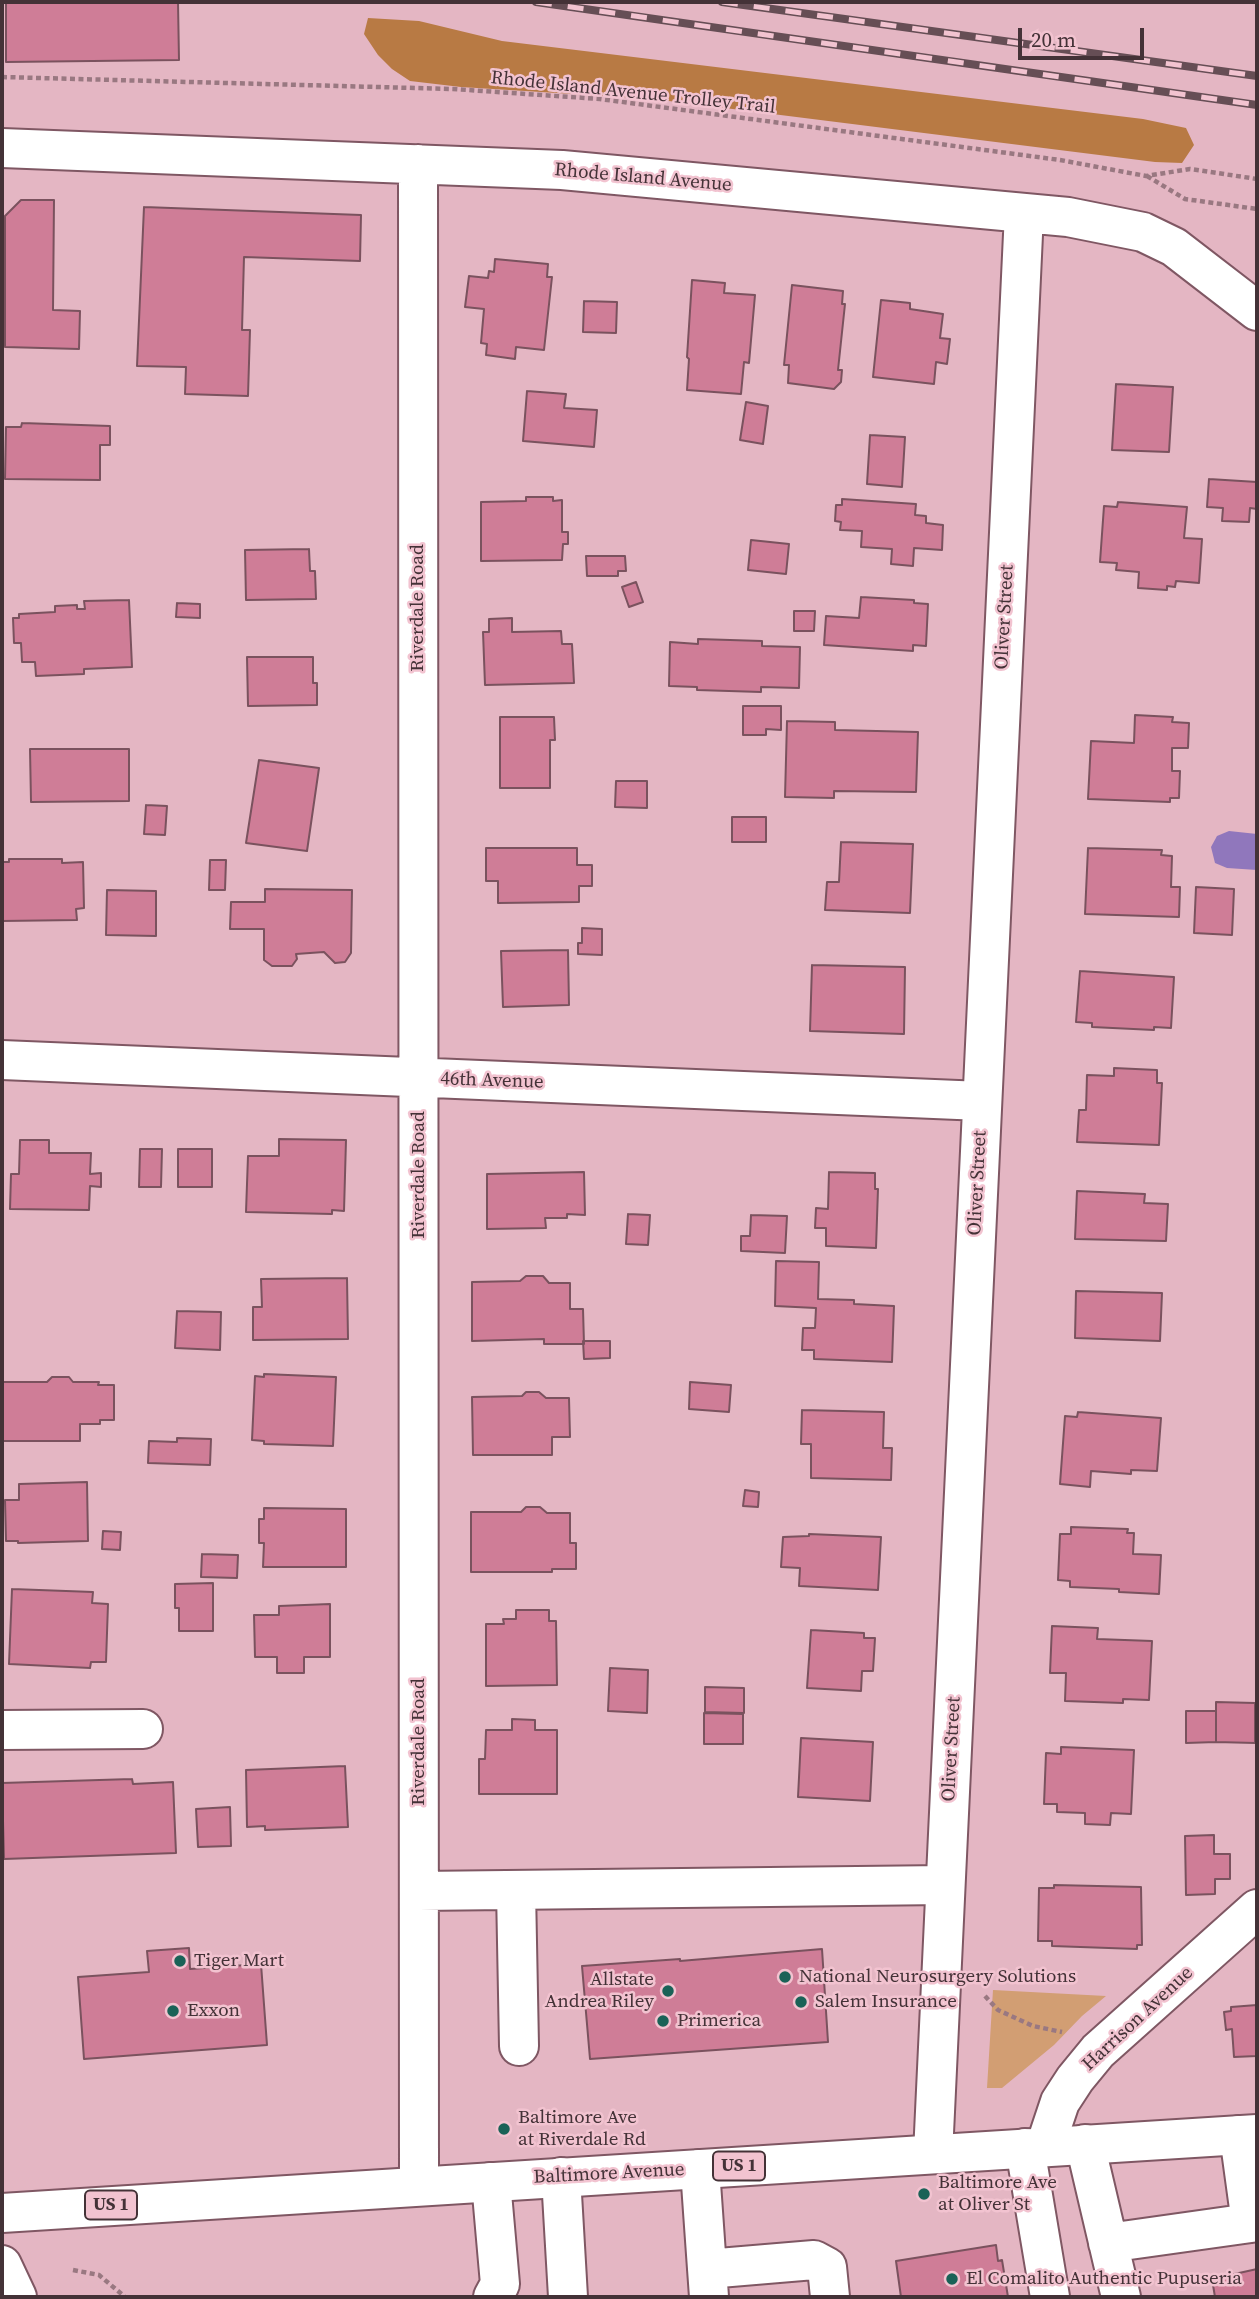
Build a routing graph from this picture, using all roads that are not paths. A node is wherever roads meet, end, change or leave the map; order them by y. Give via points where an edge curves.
1 (2, 148) edge
2 (418, 164) junction
3 (1024, 212) junction
4 (1257, 310) edge
5 (2, 1060) edge
6 (419, 1077) junction
7 (982, 1101) junction
8 (143, 1729) dead end
9 (2, 1730) edge
10 (946, 1885) junction
11 (516, 1890) junction
12 (419, 1891) junction
13 (1257, 1909) edge
14 (519, 2046) dead end
15 (1248, 2134) edge
16 (1085, 2144) junction
17 (1035, 2148) junction
18 (933, 2154) junction
19 (700, 2169) junction
20 (561, 2177) junction
21 (491, 2182) junction
22 (419, 2186) junction
23 (2, 2213) edge
24 (1254, 2222) edge
25 (1108, 2243) junction
26 (2, 2265) edge
27 (708, 2283) edge
28 (501, 2293) edge
29 (17, 2297) edge
30 (568, 2297) edge
31 (830, 2297) edge
32 (1050, 2297) edge
33 (1121, 2297) edge

1 - 2 street, Rhode Island Avenue
2 - 3 street, Rhode Island Avenue via 562,170
2 - 6 street, Riverdale Road
3 - 4 street, Rhode Island Avenue via 1143,232 1174,247
3 - 7 street, Oliver Street
5 - 6 street, 46th Avenue
6 - 7 street, 46th Avenue
6 - 12 street, Riverdale Road
7 - 10 street, Oliver Street
8 - 9 street
10 - 11 street
10 - 18 street, Oliver Street
11 - 12 street
11 - 14 street
12 - 22 street, Riverdale Road
13 - 17 street, Harrison Avenue via 1111,2039 1074,2079
15 - 16 street, Baltimore Avenue / US 1
15 - 24 street
16 - 17 street, Baltimore Avenue / US 1
16 - 25 street
17 - 18 street, Baltimore Avenue / US 1
17 - 32 street
18 - 19 street, Baltimore Avenue / US 1
19 - 20 street, Baltimore Avenue / US 1
19 - 27 street
20 - 21 street, Baltimore Avenue / US 1
20 - 30 street
21 - 22 street, Baltimore Avenue / US 1
21 - 28 street
22 - 23 street, Baltimore Avenue / US 1
24 - 25 street
25 - 33 street
26 - 29 street
27 - 31 street via 814,2260 827,2267

